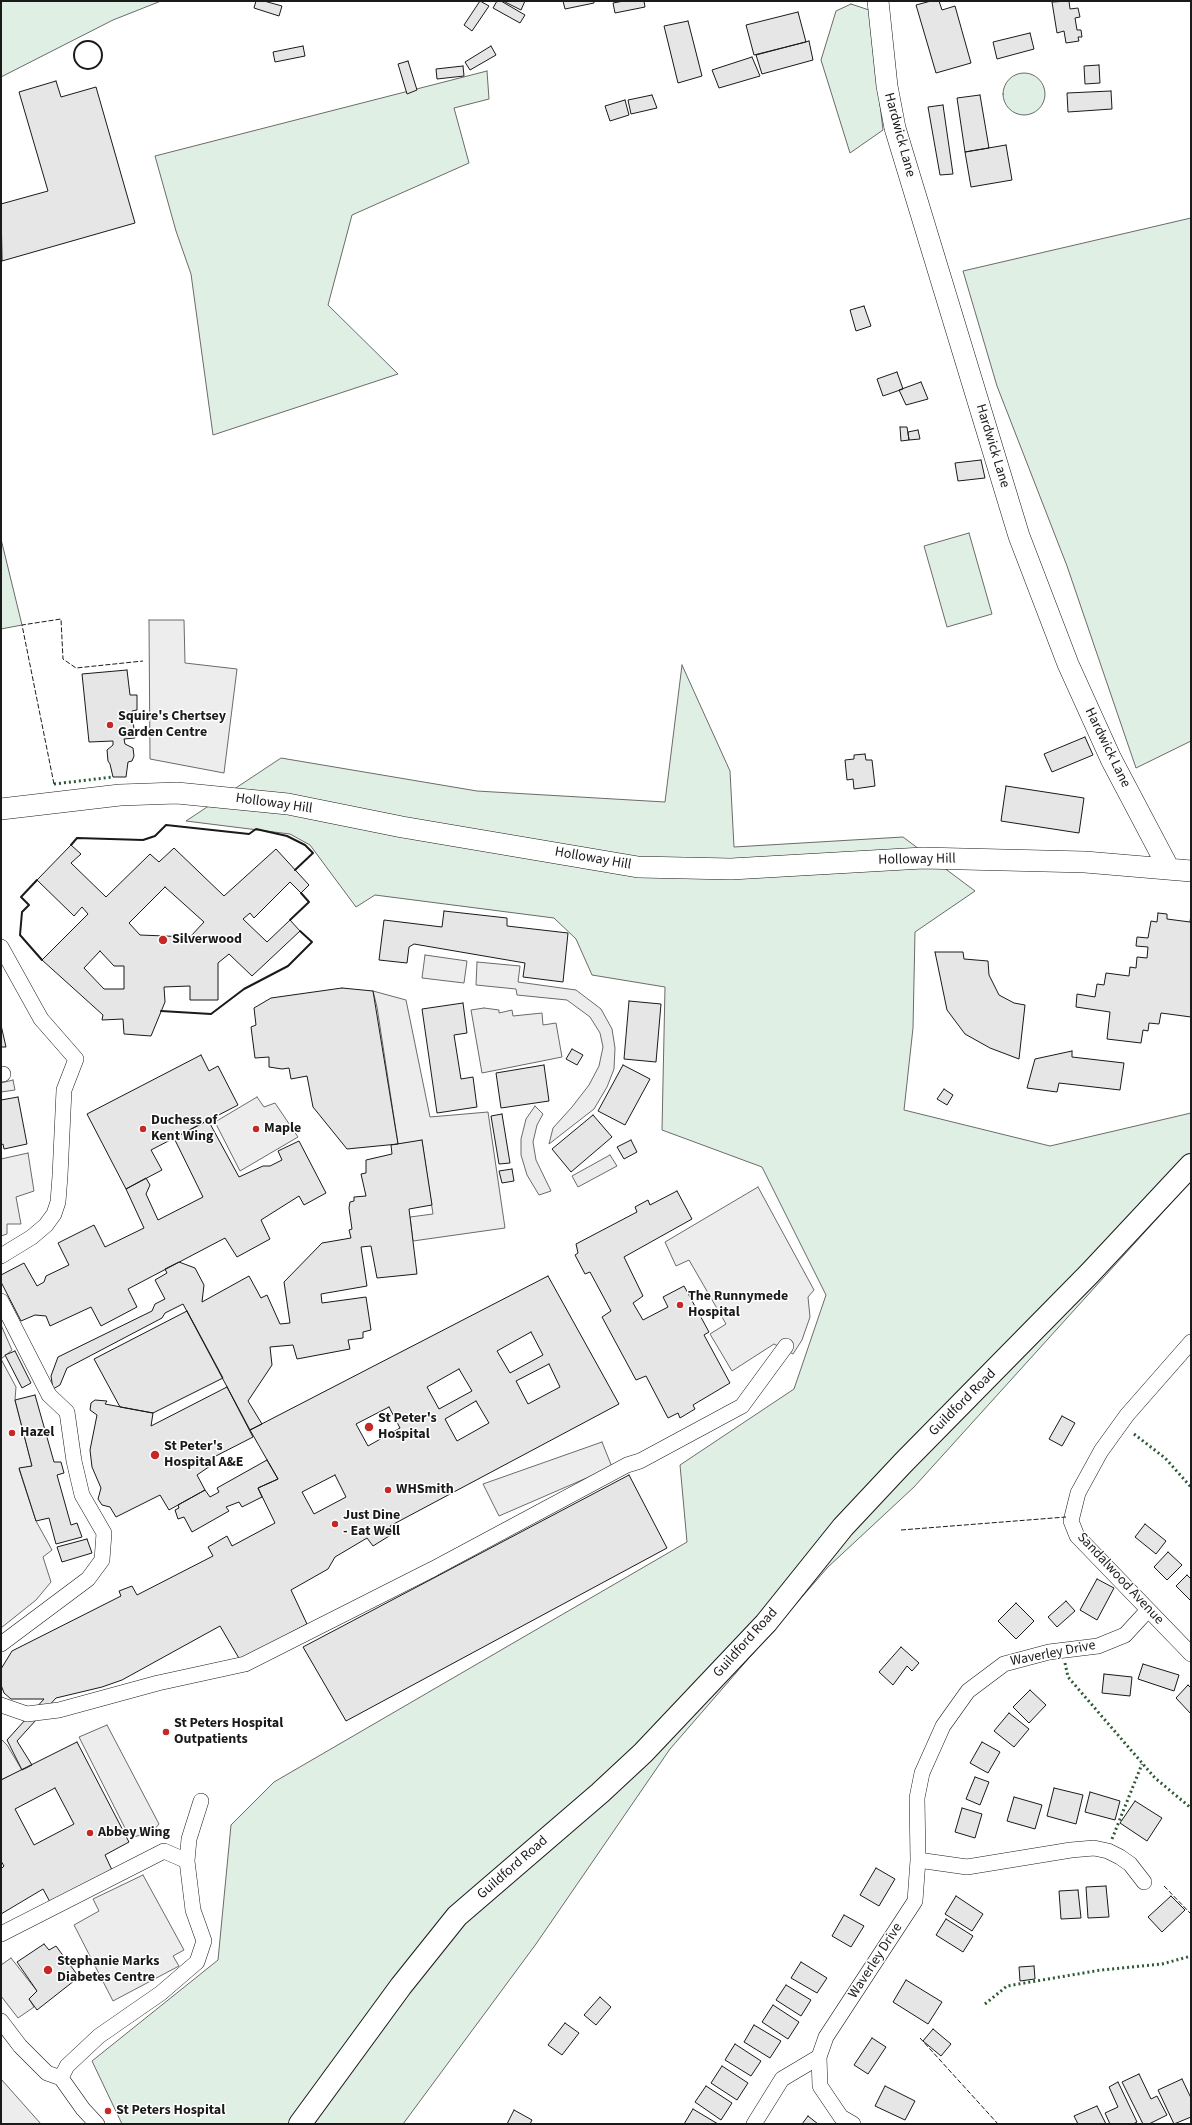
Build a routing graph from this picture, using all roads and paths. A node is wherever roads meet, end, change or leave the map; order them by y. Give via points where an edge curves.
1 (878, 1) edge
2 (1, 809) edge
3 (1169, 869) junction
4 (1191, 871) edge
5 (1, 947) edge
6 (1191, 1165) edge
7 (1, 1256) edge
8 (1, 1301) edge
9 (1191, 1342) edge
10 (786, 1346) dead end
11 (1148, 1610) junction
12 (1, 1644) edge
13 (1191, 1654) edge
14 (1, 1705) edge
15 (201, 1801) dead end
16 (918, 1860) junction
17 (187, 1861) junction
18 (1144, 1882) dead end
19 (1, 1934) edge
20 (1, 2021) edge
21 (818, 2057) junction
22 (61, 2078) junction
23 (301, 2123) edge
24 (97, 2124) edge
25 (754, 2124) edge
26 (853, 2124) edge

1 - 3 main road, Hardwick Lane via 886,86 895,128 1019,536 1068,664 1105,746
2 - 3 main road, Holloway Hill via 120,795 177,793 288,804 402,827 638,867 731,868 923,858 1085,862
3 - 4 main road, Holloway Hill
5 - 7 street via 41,1019 76,1059 64,1090 58,1202 54,1214 32,1237
6 - 23 main road, Guildford Road via 1090,1273 842,1528 766,1623 643,1753 457,1916 401,1986
8 - 12 street via 49,1396 67,1412 82,1495 104,1533 102,1560 88,1579
9 - 11 street, Sandalwood Avenue via 1132,1409 1100,1451 1078,1493 1071,1521 1077,1536
10 - 14 street via 742,1406 433,1569 245,1664 158,1683 59,1710 27,1714
11 - 13 street, Sandalwood Avenue
11 - 16 street, Waverley Drive via 1125,1634 1098,1646 1048,1652 1004,1664 968,1691 943,1726 922,1773 917,1798
15 - 17 street via 190,1839
16 - 18 street via 967,1867 1094,1848 1120,1857 1130,1864
16 - 21 street, Waverley Drive via 915,1901 826,2037
17 - 19 street via 164,1851
17 - 22 street via 193,1910 204,1941 197,1962 161,1993 99,2036 66,2066
20 - 22 street via 20,2046 47,2073
21 - 25 street via 782,2079
21 - 26 street, Waverley Drive via 820,2086 841,2117
22 - 24 street

